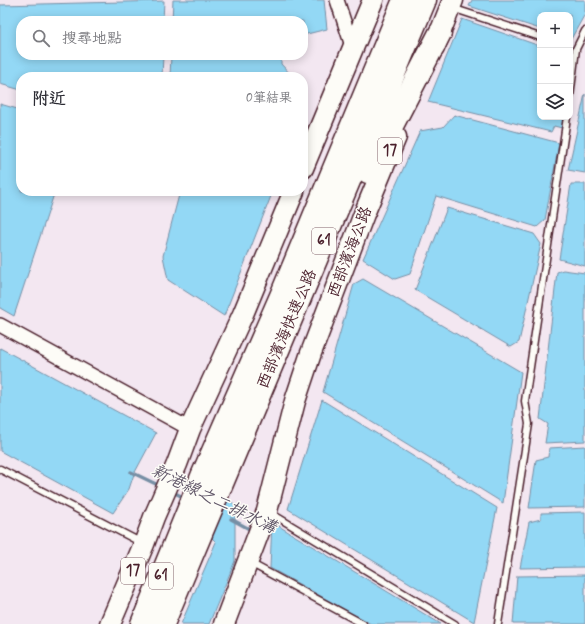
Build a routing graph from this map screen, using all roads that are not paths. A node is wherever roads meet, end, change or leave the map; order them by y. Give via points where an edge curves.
1 (337, 0) edge
2 (373, 0) edge
3 (404, 0) edge
4 (425, 0) edge
5 (452, 4) edge
6 (585, 32) edge
7 (440, 33) junction
8 (537, 36) edge
9 (573, 48) edge
10 (352, 49) junction
11 (567, 120) edge
12 (308, 156) edge
13 (292, 196) edge
14 (0, 325) edge
15 (190, 429) junction
16 (0, 469) edge
17 (213, 477) junction
18 (267, 511) junction
19 (190, 532) junction
20 (144, 544) junction
21 (248, 562) junction
22 (110, 624) edge
23 (142, 624) edge
24 (163, 624) edge
25 (224, 624) edge
26 (363, 624) edge
27 (455, 624) edge
28 (498, 624) edge

1 - 10 street
2 - 10 main road
3 - 17 highway, 西部濱海快速公路 / 61 via 284,289
4 - 17 highway, 西部濱海快速公路 / 61 via 298,303
5 - 7 main road, 西部濱海公路 / 17
5 - 8 lane
6 - 9 lane
7 - 17 highway via 371,163 317,290
7 - 18 main road, 西部濱海公路 / 17 via 364,214 311,353 295,401
10 - 12 main road
11 - 28 lane via 525,401 529,424
13 - 15 main road, 17 via 243,314
14 - 15 street
15 - 20 main road, 17
16 - 20 lane
17 - 19 highway, 61
18 - 21 main road, 17
18 - 27 lane
19 - 23 highway, 61
19 - 24 highway, 61
20 - 22 main road, 17
21 - 25 main road, 17
21 - 26 lane

